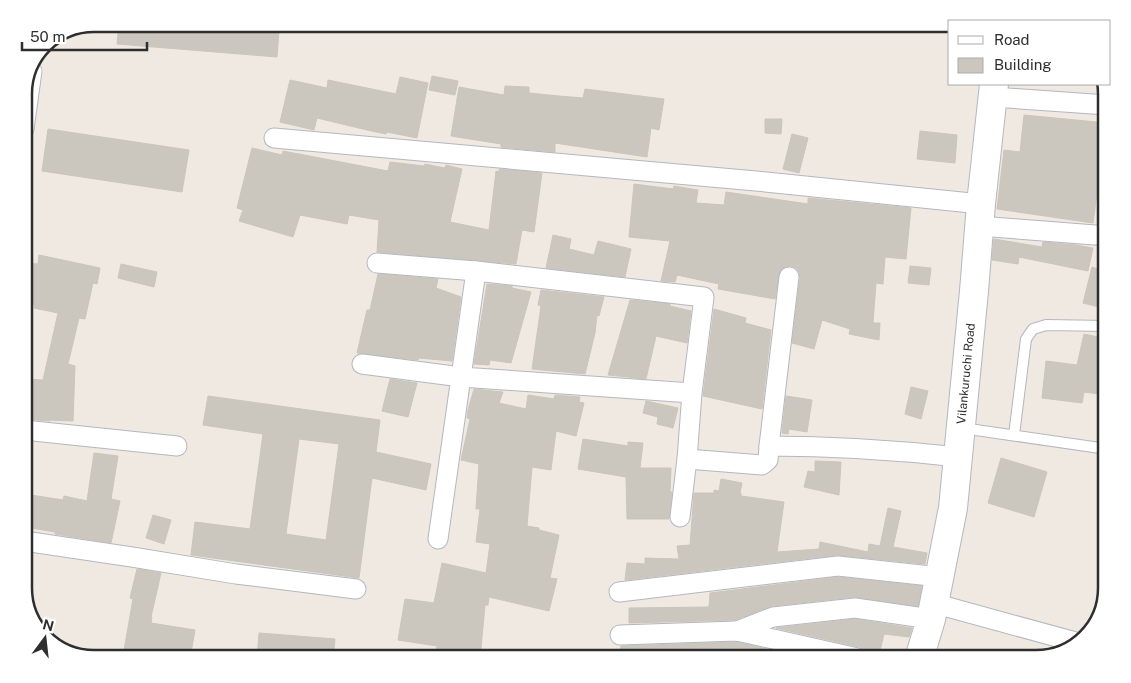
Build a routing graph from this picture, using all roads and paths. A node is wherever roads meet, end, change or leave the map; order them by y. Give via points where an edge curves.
1 (994, 90) edge
2 (1098, 104) edge
3 (274, 138) dead end
4 (980, 215) junction
5 (1095, 236) dead end
6 (377, 264) dead end
7 (476, 271) junction
8 (789, 277) dead end
9 (1098, 326) edge
10 (362, 364) dead end
11 (460, 377) junction
12 (692, 393) junction
13 (961, 428) junction
14 (33, 431) edge
15 (1014, 435) junction
16 (177, 446) dead end
17 (769, 446) junction
18 (1098, 448) edge
19 (958, 457) junction
20 (687, 459) junction
21 (680, 517) dead end
22 (438, 539) dead end
23 (33, 542) edge
24 (940, 577) junction
25 (356, 589) dead end
26 (619, 592) dead end
27 (932, 611) junction
28 (737, 631) junction
29 (620, 635) dead end
30 (1071, 640) edge
31 (822, 650) edge
32 (921, 650) edge

1 - 2 street
1 - 4 main road, Vilankuruchi Road
3 - 4 street via 756,181
4 - 5 street
4 - 13 main road, Vilankuruchi Road
6 - 7 street
7 - 11 street
7 - 12 street via 704,297
8 - 17 street
9 - 15 lane via 1046,325 1033,329 1026,339
10 - 11 street
11 - 12 street
11 - 22 street
12 - 20 street
13 - 15 lane
13 - 19 main road, Vilankuruchi Road
14 - 16 street
15 - 18 lane
17 - 19 street via 847,448
17 - 20 street via 768,460 762,465
19 - 24 main road, Vilankuruchi Road via 953,508
20 - 21 street
23 - 25 street
24 - 26 street via 838,566
24 - 27 main road, Vilankuruchi Road
27 - 28 street via 854,608 774,617
27 - 30 street
27 - 32 main road, Vilankuruchi Road
28 - 29 street
28 - 31 street

